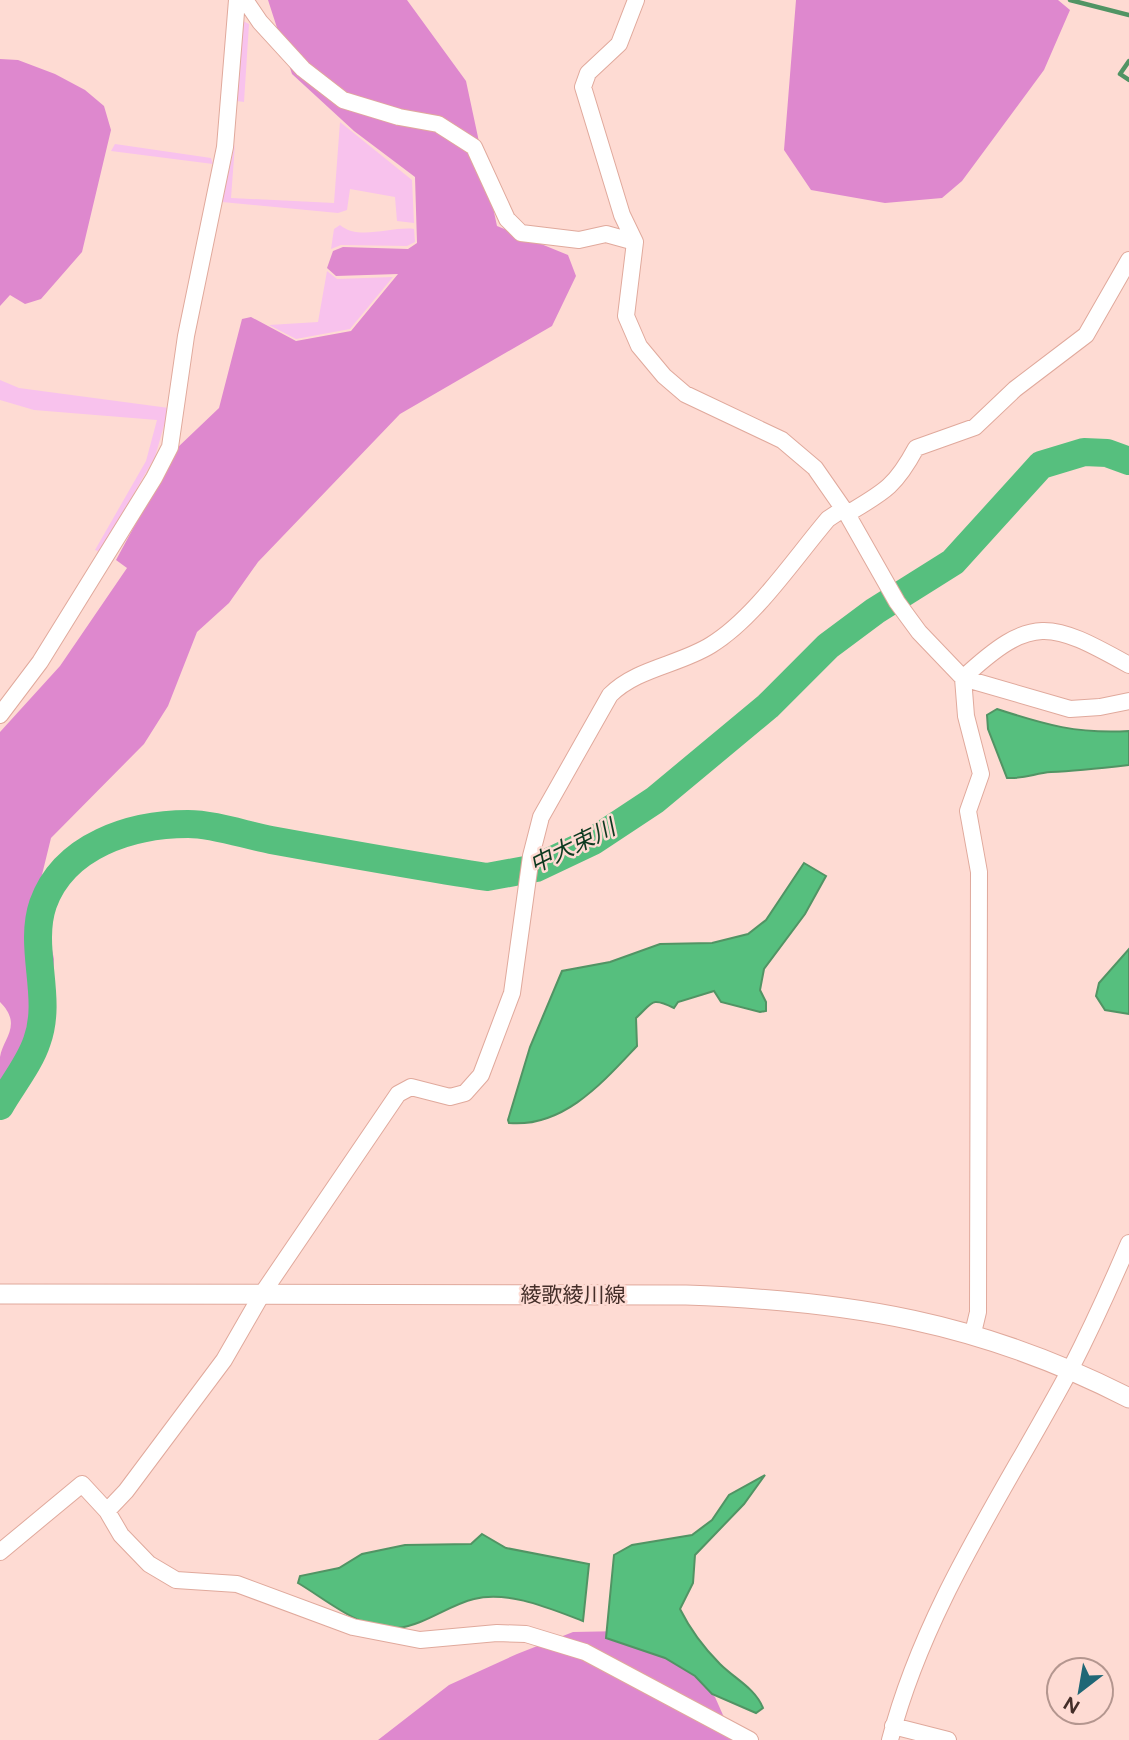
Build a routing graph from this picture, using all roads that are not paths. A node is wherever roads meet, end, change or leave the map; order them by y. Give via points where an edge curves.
1 (237, 0) edge
2 (245, 0) edge
3 (636, 0) edge
4 (635, 242) junction
5 (1129, 260) edge
6 (845, 512) junction
7 (1129, 666) edge
8 (963, 678) junction
9 (1129, 701) edge
10 (0, 715) edge
11 (1129, 1243) edge
12 (0, 1294) edge
13 (262, 1294) junction
14 (974, 1333) junction
15 (1071, 1368) junction
16 (1129, 1398) edge
17 (107, 1511) junction
18 (0, 1552) edge
19 (892, 1733) edge
20 (750, 1740) edge
21 (948, 1740) edge

1 - 10 street via 225,147 186,336 170,447 40,662
2 - 4 street via 303,69 343,100 438,124 474,147 507,219 521,233 579,240 606,234
3 - 4 street via 619,44 588,74 583,87 622,215
4 - 6 street via 626,316 639,346 685,394 782,440 815,468
5 - 6 street via 1086,335 1015,389 975,427 916,448 889,489
6 - 8 street via 897,602
6 - 13 street via 828,519 740,623 710,646 622,683 610,695 541,817 531,856 512,993 481,1075 465,1093 450,1097 411,1087 398,1094
7 - 8 street via 1056,631 1022,633 991,652
8 - 9 street via 1070,709
8 - 14 street via 966,716 981,774 968,811 980,898 978,1312
11 - 15 street
12 - 13 main road, 綾歌綾川線
13 - 14 main road, 綾歌綾川線 via 772,1298 860,1308
13 - 17 street via 224,1360
14 - 15 main road, 綾歌綾川線
15 - 16 main road, 綾歌綾川線
15 - 19 street via 956,1572 921,1647
17 - 18 street via 82,1484
17 - 20 street via 139,1554 176,1580 237,1584 353,1627 420,1640 526,1633 586,1652
19 - 21 street

